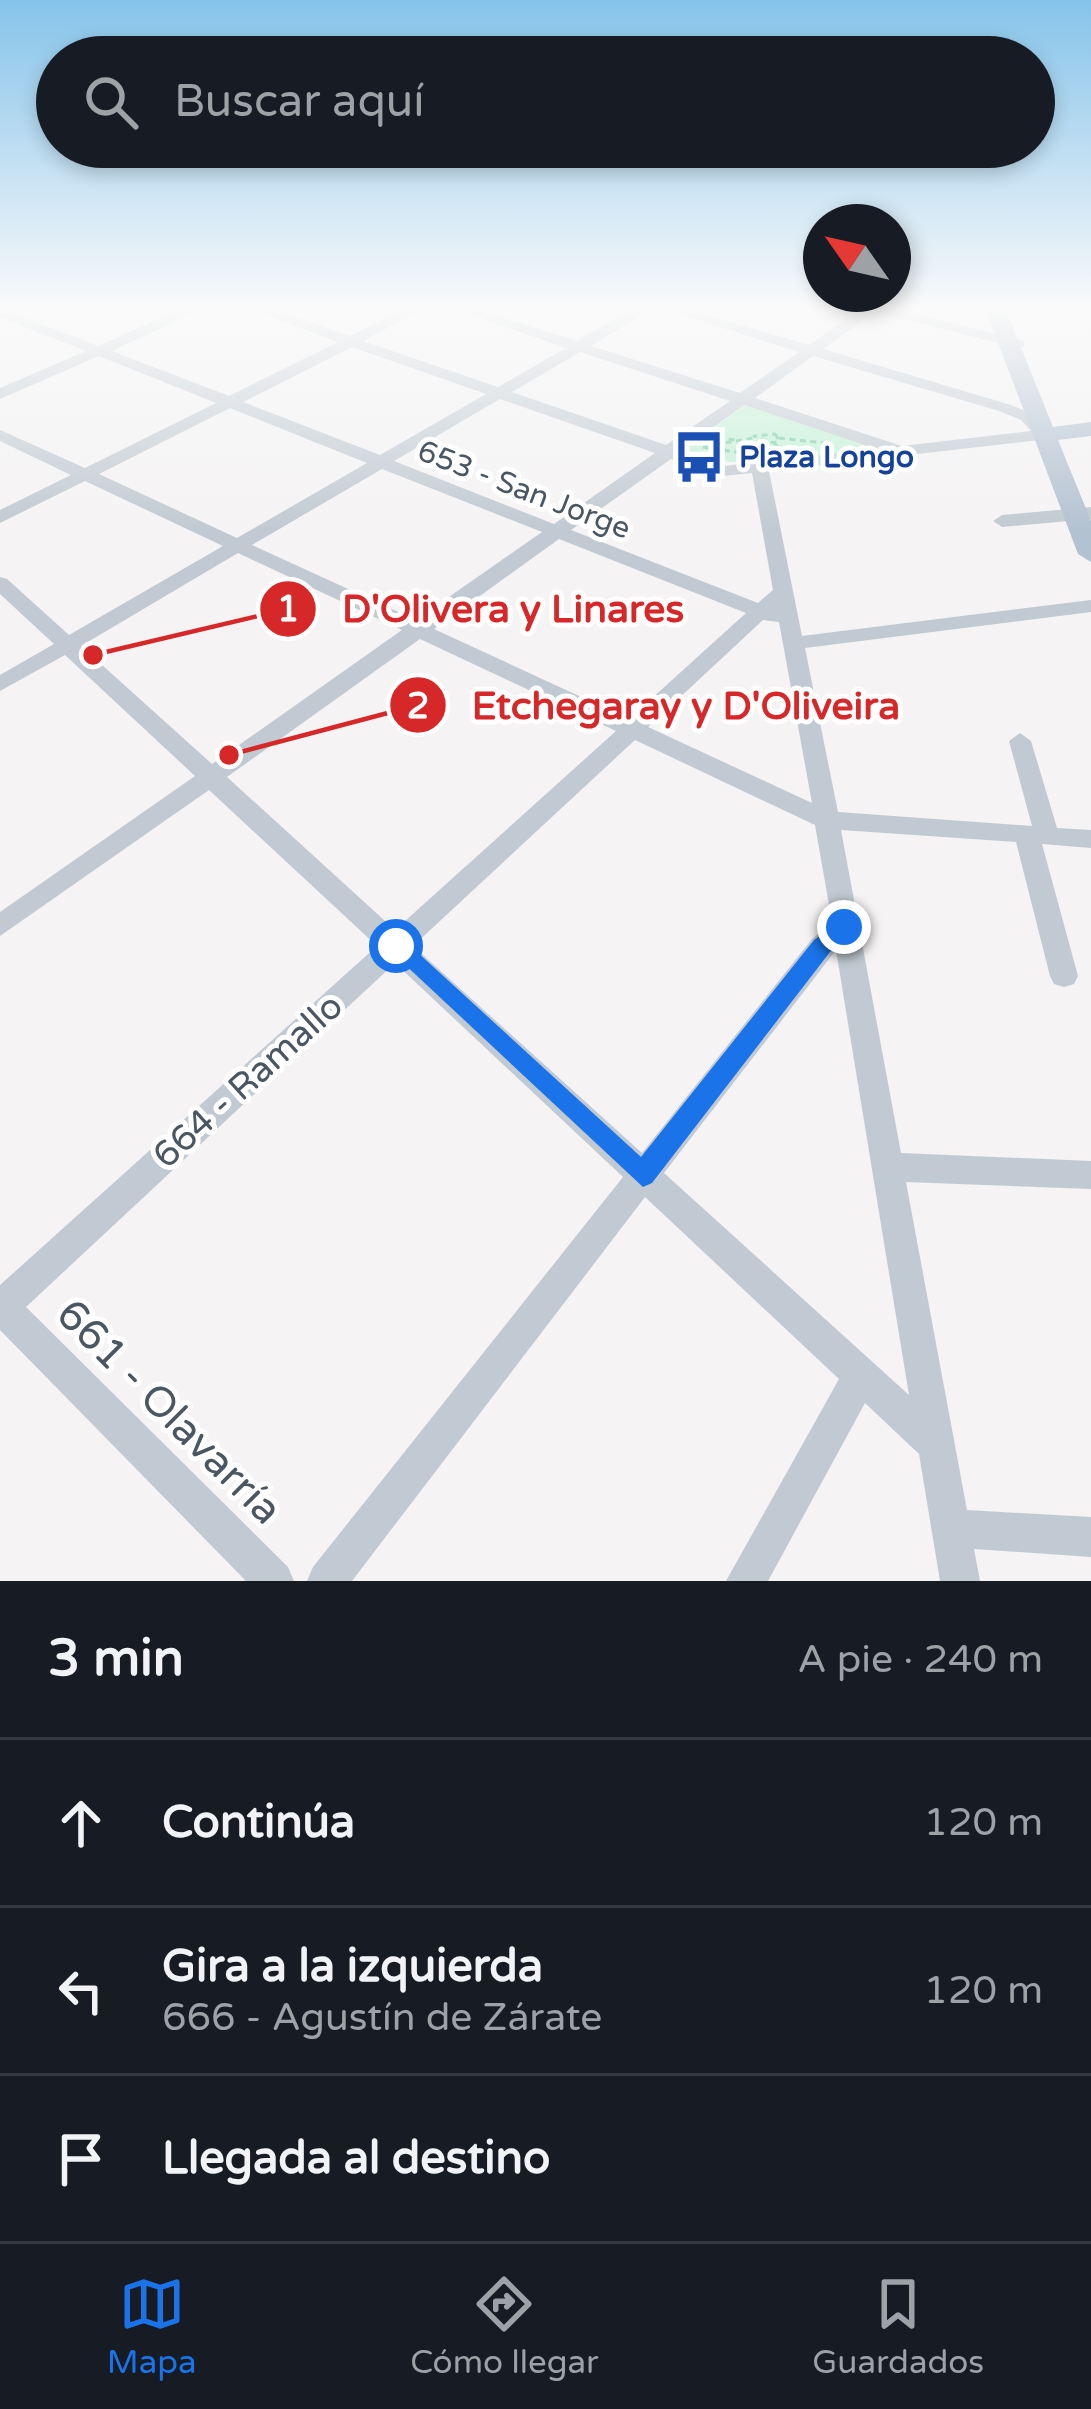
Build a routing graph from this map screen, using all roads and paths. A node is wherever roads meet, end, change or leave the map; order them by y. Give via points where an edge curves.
1 (28, 382) edge
2 (178, 382) edge
3 (268, 382) edge
4 (466, 382) edge
5 (517, 382) edge
6 (687, 382) edge
7 (768, 382) edge
8 (916, 382) edge
9 (1024, 382) edge
10 (1030, 382) edge
11 (498, 393) junction
12 (0, 394) edge
13 (742, 400) junction
14 (229, 402) junction
15 (1030, 404) junction
16 (1005, 408) junction
17 (1091, 429) edge
18 (0, 435) edge
19 (1043, 435) junction
20 (754, 438) junction
21 (668, 452) junction
22 (907, 452) junction
23 (378, 461) junction
24 (763, 468) junction
25 (86, 474) junction
26 (1083, 514) edge
27 (0, 518) edge
28 (1002, 521) dead end
29 (556, 531) junction
30 (238, 545) junction
31 (1091, 554) edge
32 (0, 583) edge
33 (1091, 606) edge
34 (782, 617) junction
35 (417, 629) junction
36 (68, 645) junction
37 (0, 684) edge
38 (633, 729) junction
39 (1020, 741) dead end
40 (211, 776) junction
41 (827, 820) junction
42 (1037, 836) junction
43 (1091, 839) edge
44 (0, 926) edge
45 (844, 927) junction
46 (396, 946) junction
47 (1064, 976) dead end
48 (886, 1167) junction
49 (643, 1175) junction
50 (1091, 1175) edge
51 (0, 1307) edge
52 (860, 1377) junction
53 (935, 1443) junction
54 (950, 1528) junction
55 (1091, 1537) edge
56 (274, 1581) edge
57 (327, 1581) edge
58 (746, 1581) edge
59 (960, 1581) edge

1 - 12 street
2 - 14 street, 653 - San Jorge
3 - 14 street
4 - 11 street
5 - 11 street
6 - 13 street
7 - 13 street
8 - 16 street
9 - 15 main road
10 - 19 main road via 1045,415
11 - 21 street
11 - 23 street
13 - 21 street
13 - 22 street
14 - 23 street, 653 - San Jorge
14 - 25 street
15 - 16 main road
15 - 19 main road
16 - 19 street
17 - 19 main road
18 - 25 street
19 - 22 street
19 - 26 main road
20 - 24 path
20 - 24 path via 764,431 778,436
20 - 24 path via 701,446
21 - 24 street via 723,471
21 - 29 street
22 - 24 street
23 - 29 street, 653 - San Jorge
23 - 30 street
24 - 34 street
25 - 27 street
25 - 30 street
26 - 28 street
26 - 31 main road
29 - 34 street, 653 - San Jorge
29 - 35 street
30 - 35 street
30 - 36 street
32 - 36 street
33 - 34 street
34 - 38 street, 664 - Ramallo
34 - 41 street
35 - 38 street
35 - 40 street
36 - 37 street
36 - 40 street
38 - 41 street
38 - 46 street, 664 - Ramallo
39 - 42 street
40 - 44 street
40 - 46 street
41 - 42 street
41 - 45 street
42 - 43 street
42 - 47 street
45 - 48 street
45 - 49 street
46 - 49 street
46 - 51 street, 664 - Ramallo
48 - 50 street
48 - 53 street
49 - 52 street
49 - 57 street
51 - 56 street, 661 - Olavarría
52 - 53 street
52 - 58 street
53 - 54 street
54 - 55 street
54 - 59 street

